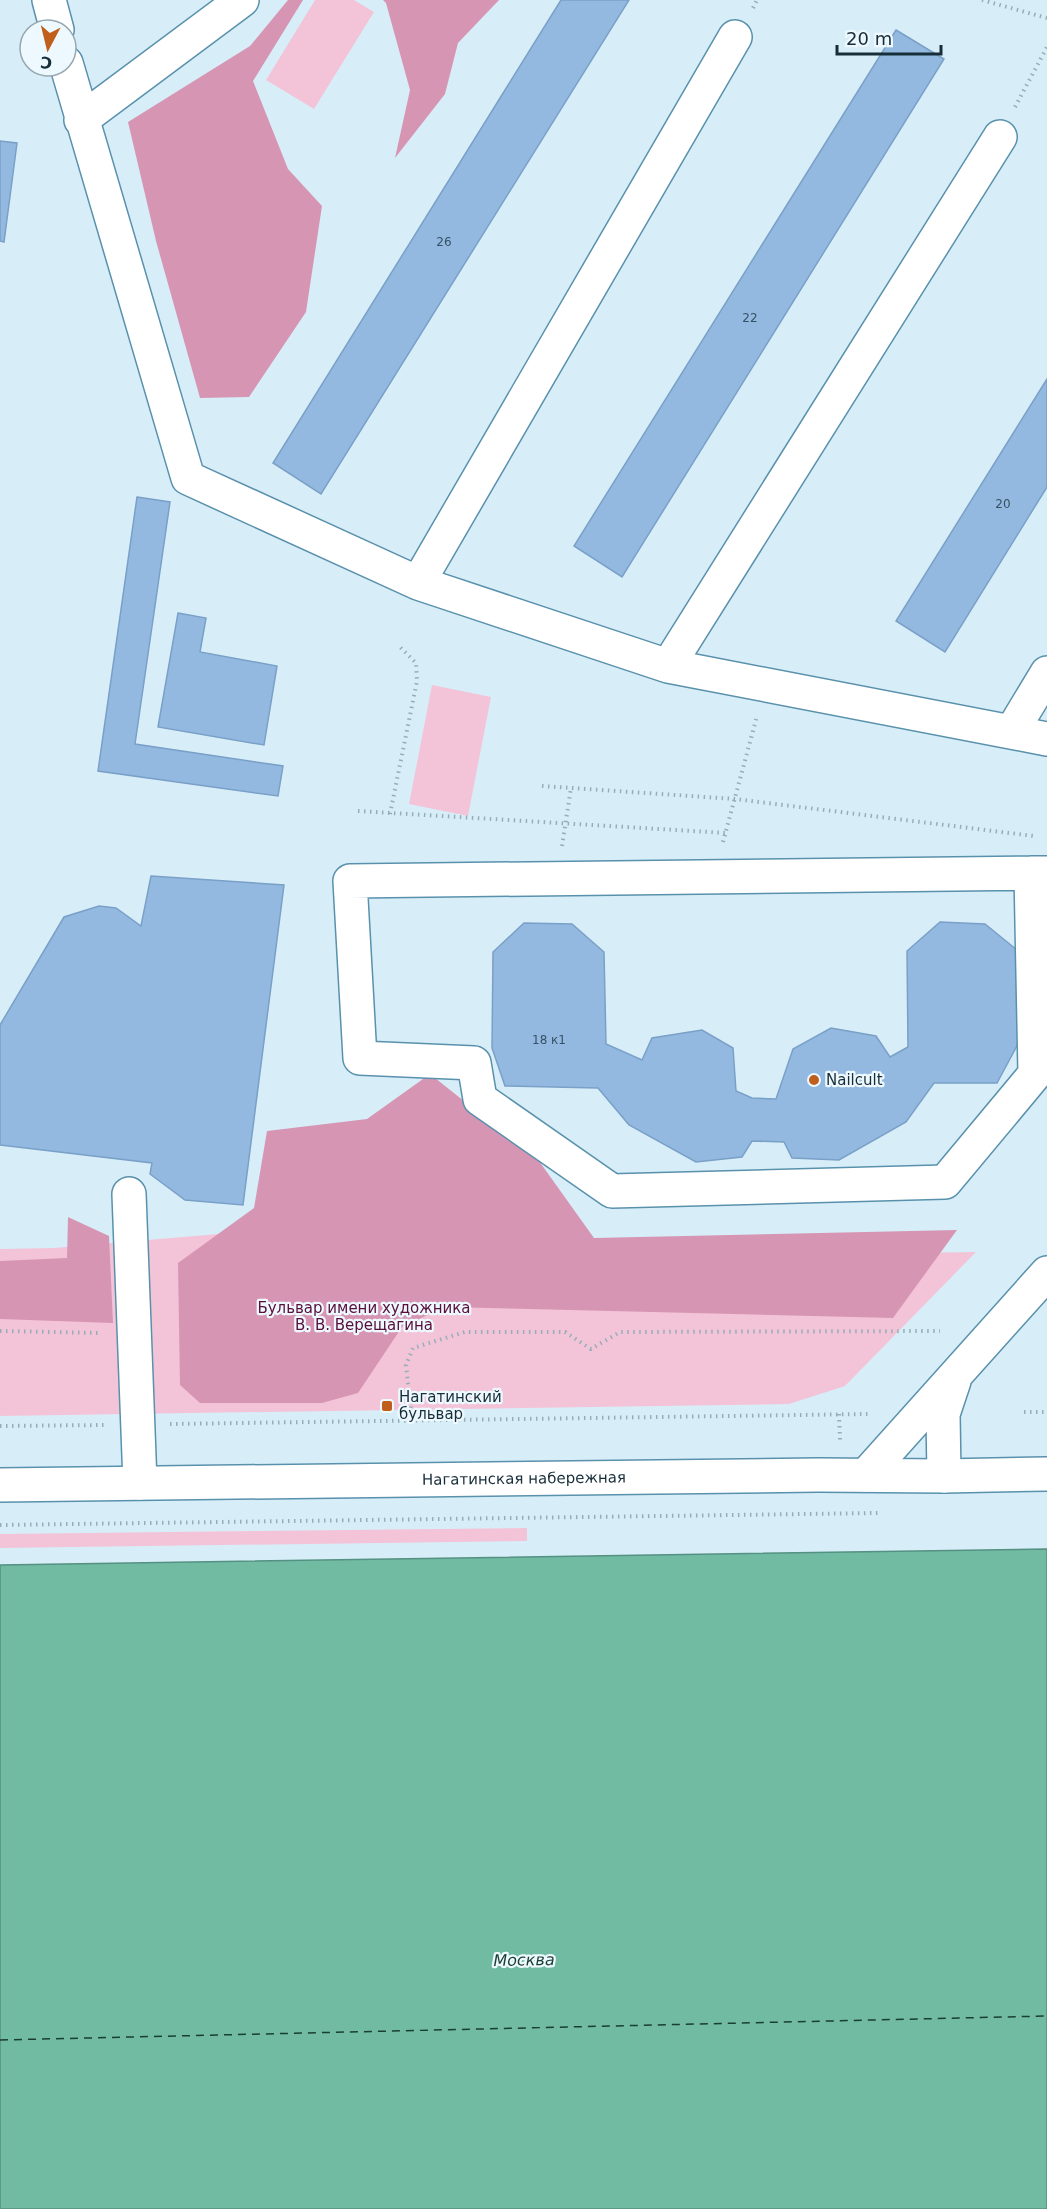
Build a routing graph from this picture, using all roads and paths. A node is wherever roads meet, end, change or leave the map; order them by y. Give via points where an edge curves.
1 (49, 0) edge
2 (242, 0) edge
3 (982, 0) edge
4 (54, 18) edge
5 (1047, 18) edge
6 (735, 37) dead end
7 (1047, 47) edge
8 (70, 78) edge
9 (81, 120) junction
10 (1000, 137) joint
11 (418, 583) junction
12 (399, 646) dead end
13 (668, 666) junction
14 (1047, 673) edge
15 (766, 684) junction
16 (1012, 731) junction
17 (1047, 739) edge
18 (542, 786) dead end
19 (571, 788) junction
20 (735, 799) junction
21 (358, 811) dead end
22 (390, 814) junction
23 (565, 824) junction
24 (726, 833) junction
25 (1035, 836) dead end
26 (1039, 873) edge
27 (714, 877) junction
28 (557, 879) junction
29 (129, 1194) dead end
30 (1047, 1273) edge
31 (0, 1330) edge
32 (940, 1331) dead end
33 (135, 1340) junction
34 (956, 1376) junction
35 (1024, 1412) dead end
36 (1047, 1412) edge
37 (868, 1414) dead end
38 (412, 1420) junction
39 (138, 1424) junction
40 (0, 1426) edge
41 (1047, 1474) edge
42 (866, 1475) junction
43 (944, 1476) junction
44 (140, 1483) junction
45 (0, 1485) edge
46 (879, 1513) dead end
47 (0, 1525) edge

1 - 4 main road
2 - 9 main road
3 - 5 path
6 - 11 main road
7 - 10 path
8 - 9 main road
9 - 11 main road via 188,478
10 - 13 main road
11 - 13 main road
12 - 22 path via 416,663 417,681
13 - 15 main road
14 - 16 main road
15 - 16 main road
15 - 20 path
16 - 17 main road
18 - 19 path
19 - 20 path
19 - 23 path
20 - 24 path
20 - 25 path
21 - 22 path
22 - 23 path
23 - 24 path
23 - 28 path
24 - 27 path
26 - 27 main road
26 - 28 main road via 1035,1074 945,1182 612,1191 480,1099 474,1063 360,1058 350,881
27 - 28 main road
29 - 33 main road
30 - 34 main road
31 - 33 path via 115,1334
32 - 38 path via 620,1332 591,1349 565,1332 465,1332 413,1347 406,1365
33 - 39 main road
34 - 42 main road
34 - 43 main road via 943,1414
35 - 36 path
37 - 38 path
38 - 39 path
39 - 40 path
39 - 44 main road
41 - 43 main road, Нагатинская набережная
42 - 43 main road, Нагатинская набережная
42 - 44 main road, Нагатинская набережная
44 - 45 main road, Нагатинская набережная
46 - 47 path

